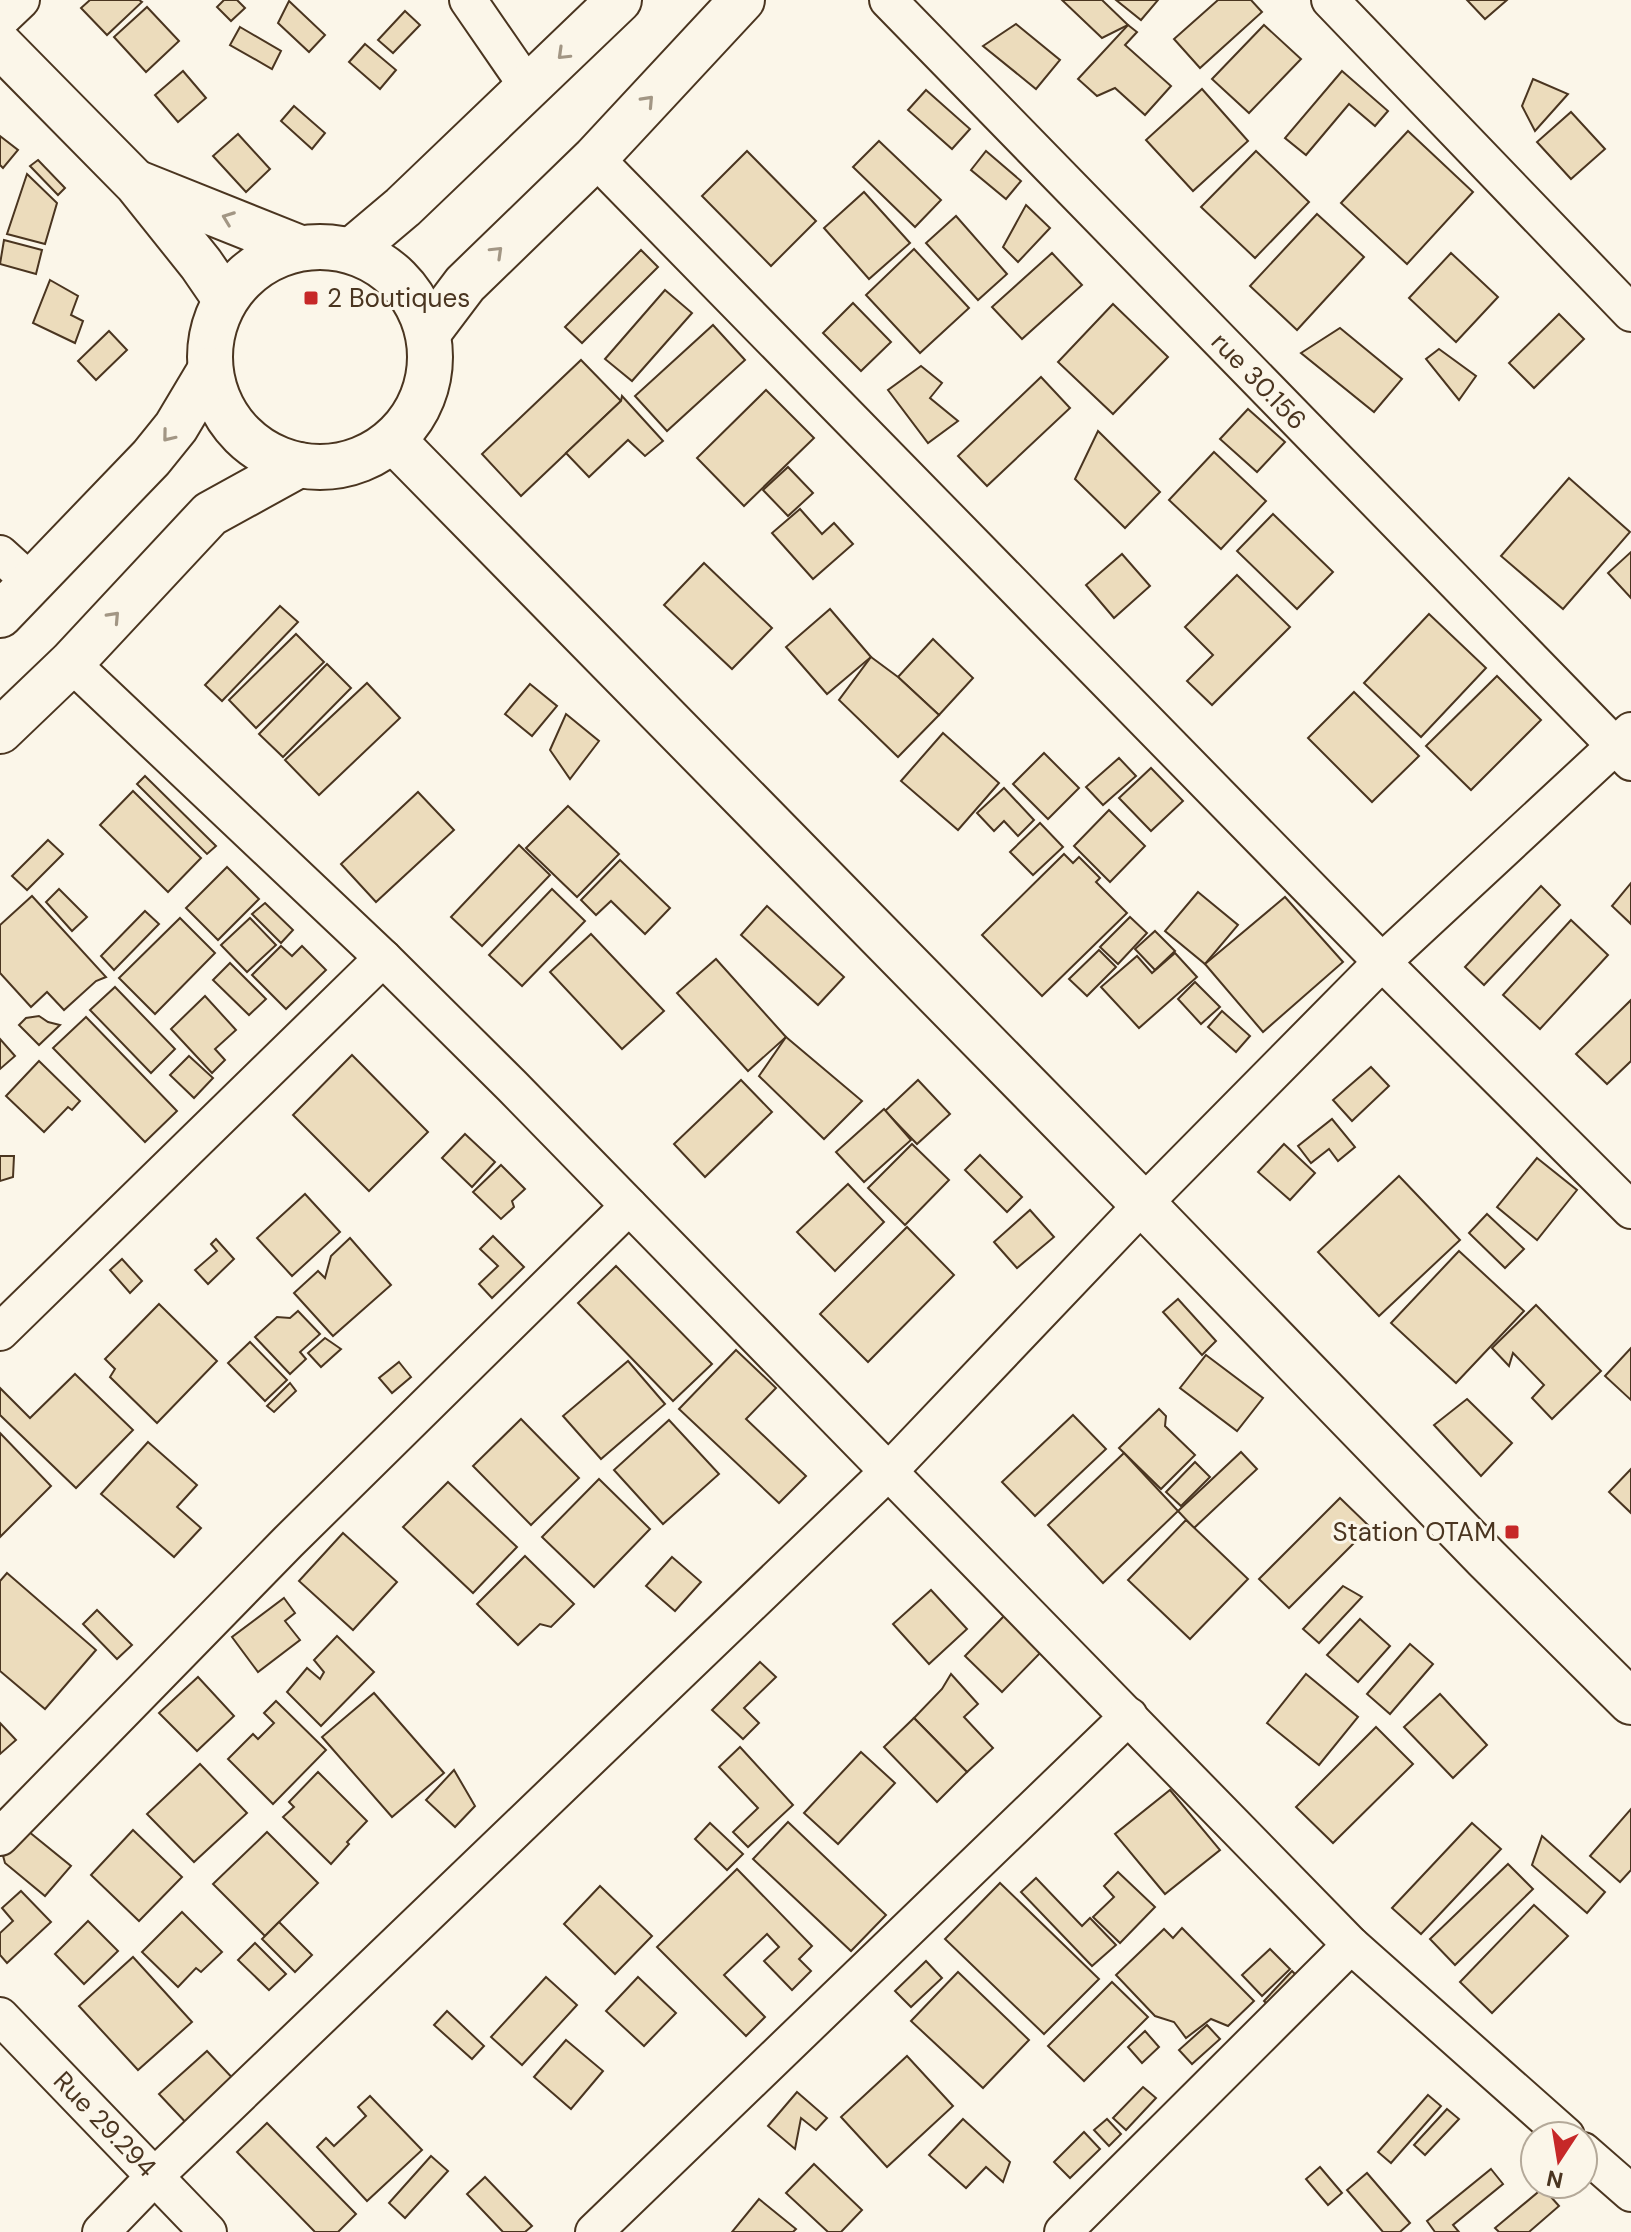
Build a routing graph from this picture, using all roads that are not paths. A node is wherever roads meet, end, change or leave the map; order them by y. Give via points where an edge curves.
1 (21, 0) edge
2 (468, 0) edge
3 (619, 0) edge
4 (742, 0) edge
5 (888, 0) edge
6 (1330, 0) edge
7 (0, 20) edge
8 (0, 45) edge
9 (528, 87) junction
10 (595, 158) junction
11 (137, 184) junction
12 (300, 248) junction
13 (352, 250) junction
14 (225, 299) junction
15 (1631, 313) edge
16 (428, 333) junction
17 (210, 370) junction
18 (394, 441) junction
19 (299, 465) junction
20 (0, 554) edge
21 (32, 583) junction
22 (0, 615) edge
23 (71, 663) junction
24 (0, 731) edge
25 (1626, 746) edge
26 (383, 958) junction
27 (1382, 962) junction
28 (1143, 1204) junction
29 (629, 1206) junction
30 (1631, 1210) edge
31 (0, 1332) edge
32 (888, 1472) junction
33 (1631, 1702) edge
34 (1129, 1716) junction
35 (0, 1837) edge
36 (1351, 1945) junction
37 (0, 2016) edge
38 (1548, 2120) edge
39 (1599, 2165) edge
40 (156, 2175) junction
41 (1631, 2193) edge
42 (101, 2232) edge
43 (208, 2232) edge
44 (594, 2232) edge
45 (1063, 2232) edge

1 - 7 street
2 - 9 street
3 -> 9 main road
10 -> 4 main road
5 - 25 street, rue 30.156
6 - 15 street
8 - 11 main road
9 - 13 main road
16 -> 10 main road via 465,284
10 - 27 street
12 -> 11 main road
11 - 14 main road
12 - 13 main road
12 - 14 main road via 270,258 245,275
13 - 16 main road via 394,274 418,305
14 - 17 main road via 211,334
16 - 18 main road via 431,370 424,396
17 - 19 main road via 219,403 239,432 266,454
17 -> 21 main road via 151,458
18 - 19 main road via 365,458 332,467
18 - 28 main road
23 -> 19 main road via 210,514
20 - 21 street
21 - 22 main road
23 - 24 main road
23 - 26 street
25 - 27 street
26 - 29 street
26 - 31 street
27 - 28 street
27 - 30 street
28 - 32 street
28 - 33 main road
29 - 32 street
29 - 35 street via 288,1542
32 - 34 street
32 - 40 street
34 - 36 street
34 - 44 street
36 - 38 street
36 - 45 street
37 - 40 street, Rue 29.294
39 - 41 street
40 - 42 street
40 - 43 street, Rue 29.294

